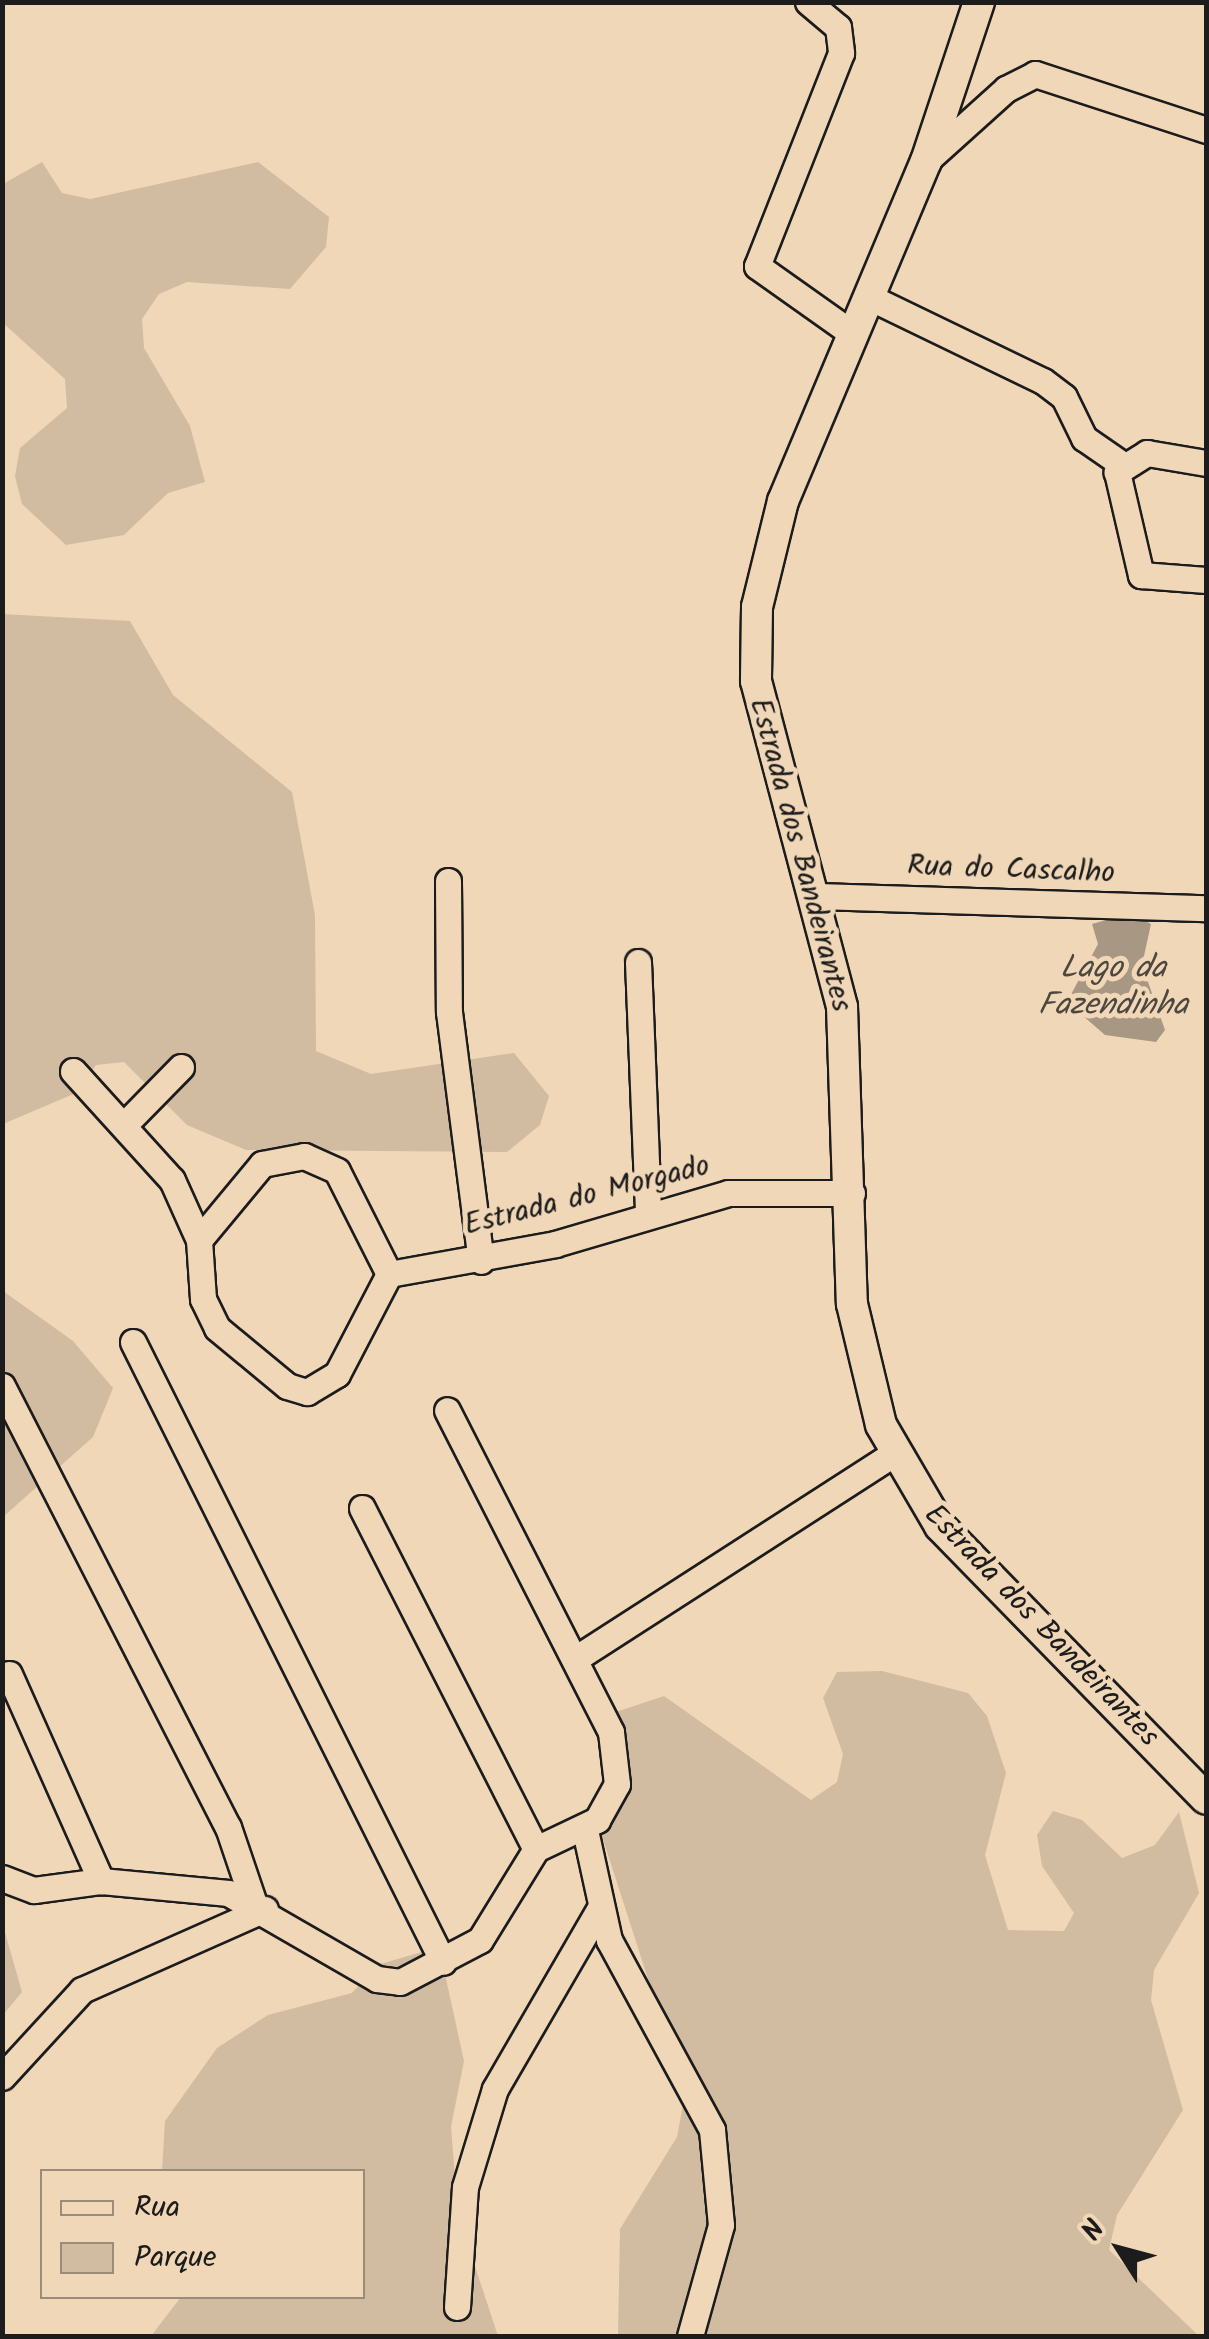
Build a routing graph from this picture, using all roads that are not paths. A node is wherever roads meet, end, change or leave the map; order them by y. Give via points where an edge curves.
1 (808, 2) edge
2 (980, 2) edge
3 (1206, 130) edge
4 (926, 161) junction
5 (869, 297) junction
6 (853, 334) junction
7 (1206, 464) edge
8 (1123, 465) junction
9 (1206, 580) edge
10 (448, 881) dead end
11 (814, 896) junction
12 (1206, 908) edge
13 (638, 962) dead end
14 (181, 1067) dead end
15 (73, 1072) dead end
16 (126, 1122) junction
17 (852, 1193) junction
18 (648, 1214) junction
19 (199, 1240) junction
20 (482, 1260) junction
21 (388, 1274) junction
22 (132, 1342) dead end
23 (2, 1386) edge
24 (447, 1410) dead end
25 (897, 1461) junction
26 (362, 1508) dead end
27 (578, 1665) junction
28 (8, 1674) dead end
29 (1206, 1799) edge
30 (585, 1830) junction
31 (536, 1849) junction
32 (2, 1878) edge
33 (100, 1882) junction
34 (259, 1905) junction
35 (598, 1911) junction
36 (442, 1962) junction
37 (2, 2076) edge
38 (456, 2307) dead end
39 (690, 2336) edge

1 - 6 street via 838,26 841,53 758,266
2 - 4 main road, Estrada dos Bandeirantes
3 - 4 street via 1036,74 1006,89
4 - 5 main road, Estrada dos Bandeirantes
5 - 6 main road, Estrada dos Bandeirantes
5 - 8 street via 1043,381 1064,397 1084,438
6 - 11 main road, Estrada dos Bandeirantes via 783,501 753,641 759,707
7 - 8 street via 1147,453
8 - 9 street via 1117,472 1141,576
10 - 20 street via 449,1012
11 - 12 street, Rua do Cascalho
11 - 17 main road, Estrada dos Bandeirantes via 842,1007
13 - 18 street
14 - 16 street
15 - 16 street
16 - 19 street via 172,1180
17 - 18 street, Estrada do Morgado via 728,1192
17 - 25 main road, Estrada dos Bandeirantes via 860,1356
18 - 20 street, Estrada do Morgado
19 - 21 street via 262,1164 304,1156 337,1171
19 - 21 street via 209,1316 287,1386 307,1392 337,1374
20 - 21 street, Estrada do Morgado
22 - 36 street
23 - 34 street via 228,1828
24 - 27 street
25 - 27 street
25 - 29 main road, Estrada dos Bandeirantes via 980,1572
26 - 31 street
27 - 30 street via 616,1756 610,1803
28 - 33 street
30 - 31 street
30 - 35 street
31 - 36 street via 498,1920
32 - 33 street via 34,1890
33 - 34 street
34 - 36 street via 378,1979 400,1982
34 - 37 street via 82,1990
35 - 38 street via 495,2089 465,2187
35 - 39 street via 712,2130 722,2225

